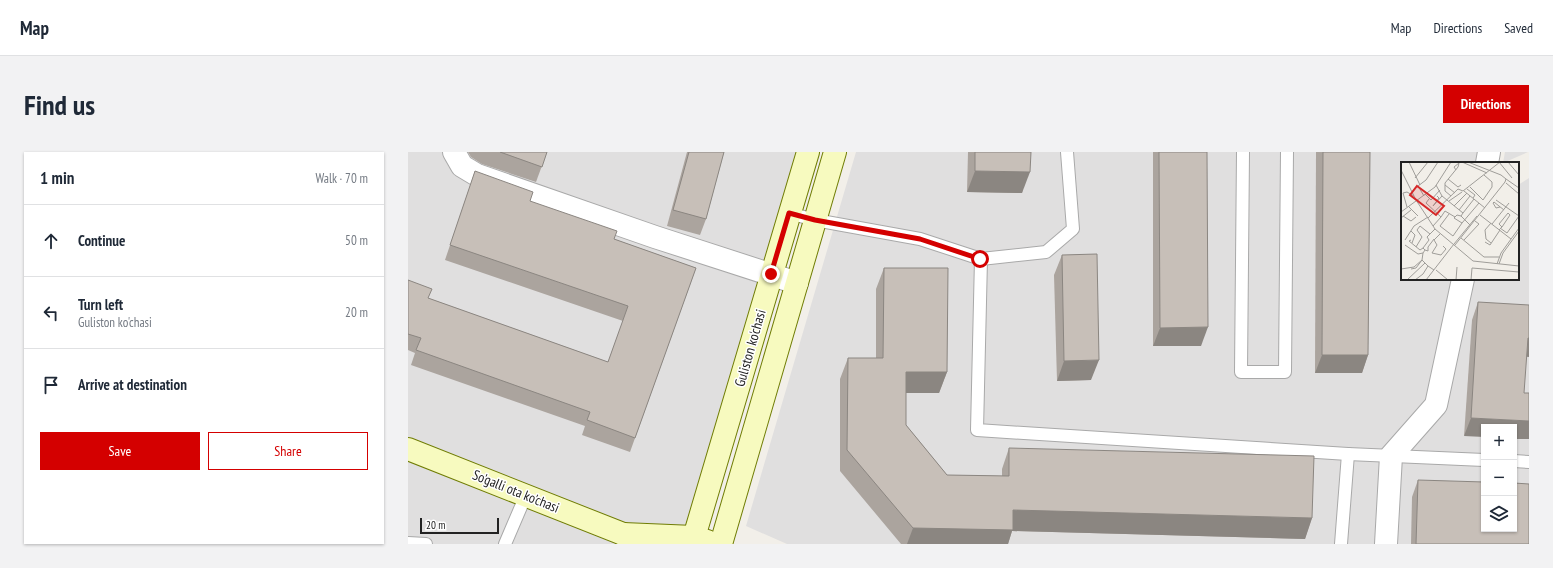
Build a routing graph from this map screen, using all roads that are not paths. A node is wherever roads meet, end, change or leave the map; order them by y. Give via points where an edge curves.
1 (454, 152) edge
2 (808, 152) edge
3 (835, 152) edge
4 (1067, 152) edge
5 (1243, 152) edge
6 (1287, 152) edge
7 (1490, 152) edge
8 (1487, 162) edge
9 (789, 213) junction
10 (815, 220) junction
11 (980, 259) junction
12 (771, 274) junction
13 (1463, 280) edge
14 (797, 282) junction
15 (408, 449) edge
16 (1348, 454) junction
17 (1391, 456) junction
18 (1481, 460) edge
19 (1517, 461) edge
20 (1529, 462) edge
21 (526, 495) junction
22 (631, 539) edge
23 (693, 540) edge
24 (408, 543) edge
25 (426, 544) edge
26 (505, 544) edge
27 (717, 544) edge
28 (721, 544) edge
29 (1341, 544) edge
30 (1386, 544) edge

1 - 12 street via 462,166 477,176
2 - 9 main road, Guliston ko'chasi
3 - 10 main road, Guliston ko'chasi
4 - 11 lane via 1073,229 1046,252
5 - 6 lane via 1241,372 1284,372
7 - 8 street
9 - 10 lane
9 - 12 main road, Guliston ko'chasi
10 - 11 lane via 920,239
10 - 14 main road, Guliston ko'chasi
11 - 16 lane via 977,430
12 - 14 street
12 - 23 main road, Guliston ko'chasi
13 - 17 street via 1436,405
14 - 28 main road, Guliston ko'chasi
15 - 21 main road, So'galli ota ko'chasi
16 - 17 lane
16 - 29 lane
17 - 18 lane
17 - 30 street
19 - 20 lane
21 - 22 main road, So'galli ota ko'chasi
21 - 26 lane
22 - 23 main road, So'galli ota ko'chasi
23 - 27 main road, So'galli ota ko'chasi
24 - 25 lane

